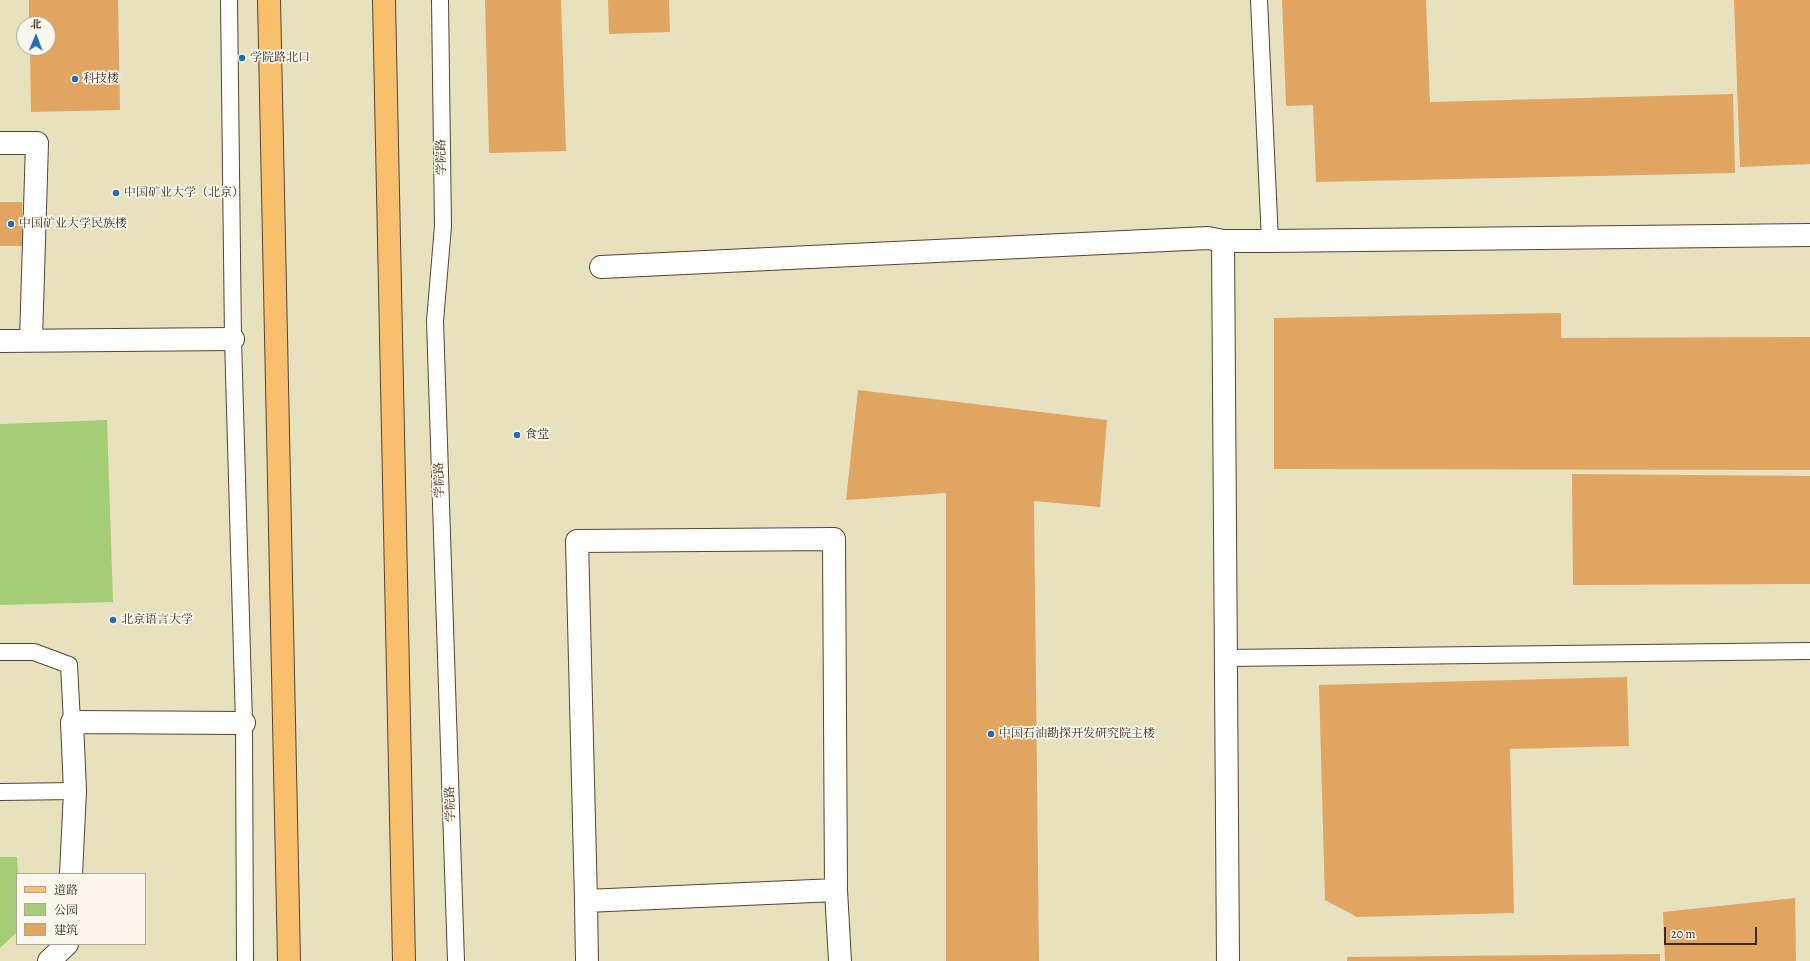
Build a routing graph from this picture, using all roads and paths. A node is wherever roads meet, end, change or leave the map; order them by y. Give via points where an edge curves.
1 (229, 0) edge
2 (269, 0) edge
3 (384, 0) edge
4 (440, 0) edge
5 (1259, 0) edge
6 (0, 143) edge
7 (1810, 235) edge
8 (1223, 241) junction
9 (1270, 241) junction
10 (601, 267) dead end
11 (233, 339) junction
12 (31, 340) junction
13 (0, 341) edge
14 (1810, 650) edge
15 (0, 652) edge
16 (1226, 658) junction
17 (72, 722) junction
18 (244, 723) junction
19 (75, 791) junction
20 (0, 792) edge
21 (71, 873) edge
22 (836, 890) junction
23 (586, 901) junction
24 (66, 945) edge
25 (49, 961) edge
26 (245, 961) edge
27 (289, 961) edge
28 (404, 961) edge
29 (456, 961) edge
30 (587, 961) edge
31 (840, 961) edge
32 (1228, 961) edge

1 - 11 lane
2 - 27 main road
3 - 28 main road
4 - 29 lane, 学院路 via 443,226 435,321
5 - 9 lane
6 - 12 street via 37,143
7 - 9 street
8 - 9 street
8 - 10 street via 1208,238
8 - 16 street
11 - 12 street
11 - 18 lane
12 - 13 street
14 - 16 lane
15 - 17 lane via 34,652 69,665
16 - 32 street
17 - 18 street
17 - 19 street
18 - 26 lane
19 - 20 lane
19 - 21 street
22 - 23 street
22 - 23 street via 834,539 577,541
22 - 31 street
23 - 30 street
24 - 25 street

